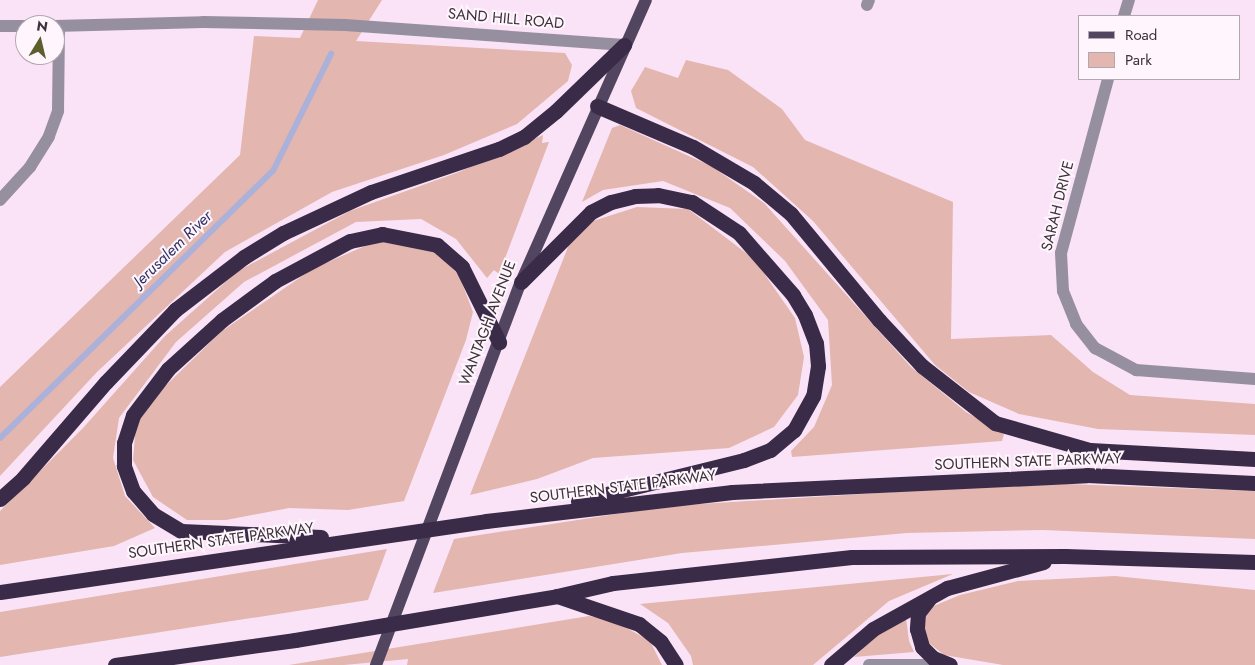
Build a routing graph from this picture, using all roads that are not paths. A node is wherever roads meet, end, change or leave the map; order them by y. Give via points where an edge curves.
1 (646, 0) edge
2 (1129, 0) edge
3 (1124, 15) edge
4 (0, 26) edge
5 (15, 26) edge
6 (65, 26) edge
7 (624, 45) junction
8 (57, 65) edge
9 (1108, 80) edge
10 (597, 106) junction
11 (0, 200) edge
12 (521, 282) junction
13 (499, 342) junction
14 (1255, 380) edge
15 (1255, 459) edge
16 (1255, 483) edge
17 (0, 499) edge
18 (486, 520) junction
19 (375, 537) junction
20 (1065, 556) junction
21 (1255, 562) edge
22 (0, 592) edge
23 (557, 596) junction
24 (930, 597) junction
25 (295, 640) junction
26 (115, 665) edge
27 (184, 665) edge
28 (376, 665) edge
29 (676, 665) edge
30 (830, 665) edge
31 (869, 665) edge
32 (923, 665) edge
33 (950, 665) edge

1 - 7 main road, WANTAGH AVENUE
2 - 3 street
4 - 5 street
6 - 7 street, SAND HILL ROAD via 202,22 345,25
7 - 10 main road, WANTAGH AVENUE
7 - 17 highway via 556,111 524,136 499,148 356,198 244,256 175,310 106,382 23,478
8 - 11 street via 58,111 49,136 30,167
9 - 14 street, SARAH DRIVE via 1061,253 1063,291 1076,324 1095,348 1136,370
10 - 12 main road, WANTAGH AVENUE
10 - 15 highway via 693,147 754,183 791,214 879,320 922,366 995,423 1090,450
12 - 13 main road, WANTAGH AVENUE
12 - 18 highway via 591,212 611,202 635,196 692,202 739,234 793,295 816,343 818,366 814,396 794,430 770,450 627,491
13 - 19 highway via 462,267 437,245 382,234 350,241 314,258 222,320 168,369 133,415 124,444 124,466 133,490 153,514 181,530
13 - 28 main road, WANTAGH AVENUE
16 - 18 highway, SOUTHERN STATE PARKWAY via 1087,475 732,492
18 - 19 highway, SOUTHERN STATE PARKWAY
19 - 22 highway, SOUTHERN STATE PARKWAY
20 - 21 highway
20 - 23 highway via 852,558 653,577
20 - 24 highway via 947,588
23 - 25 highway
23 - 29 highway via 639,624 661,642
24 - 30 highway via 873,629
24 - 33 highway via 918,613 917,629 922,647 933,658
25 - 26 highway
25 - 27 highway
31 - 32 street

